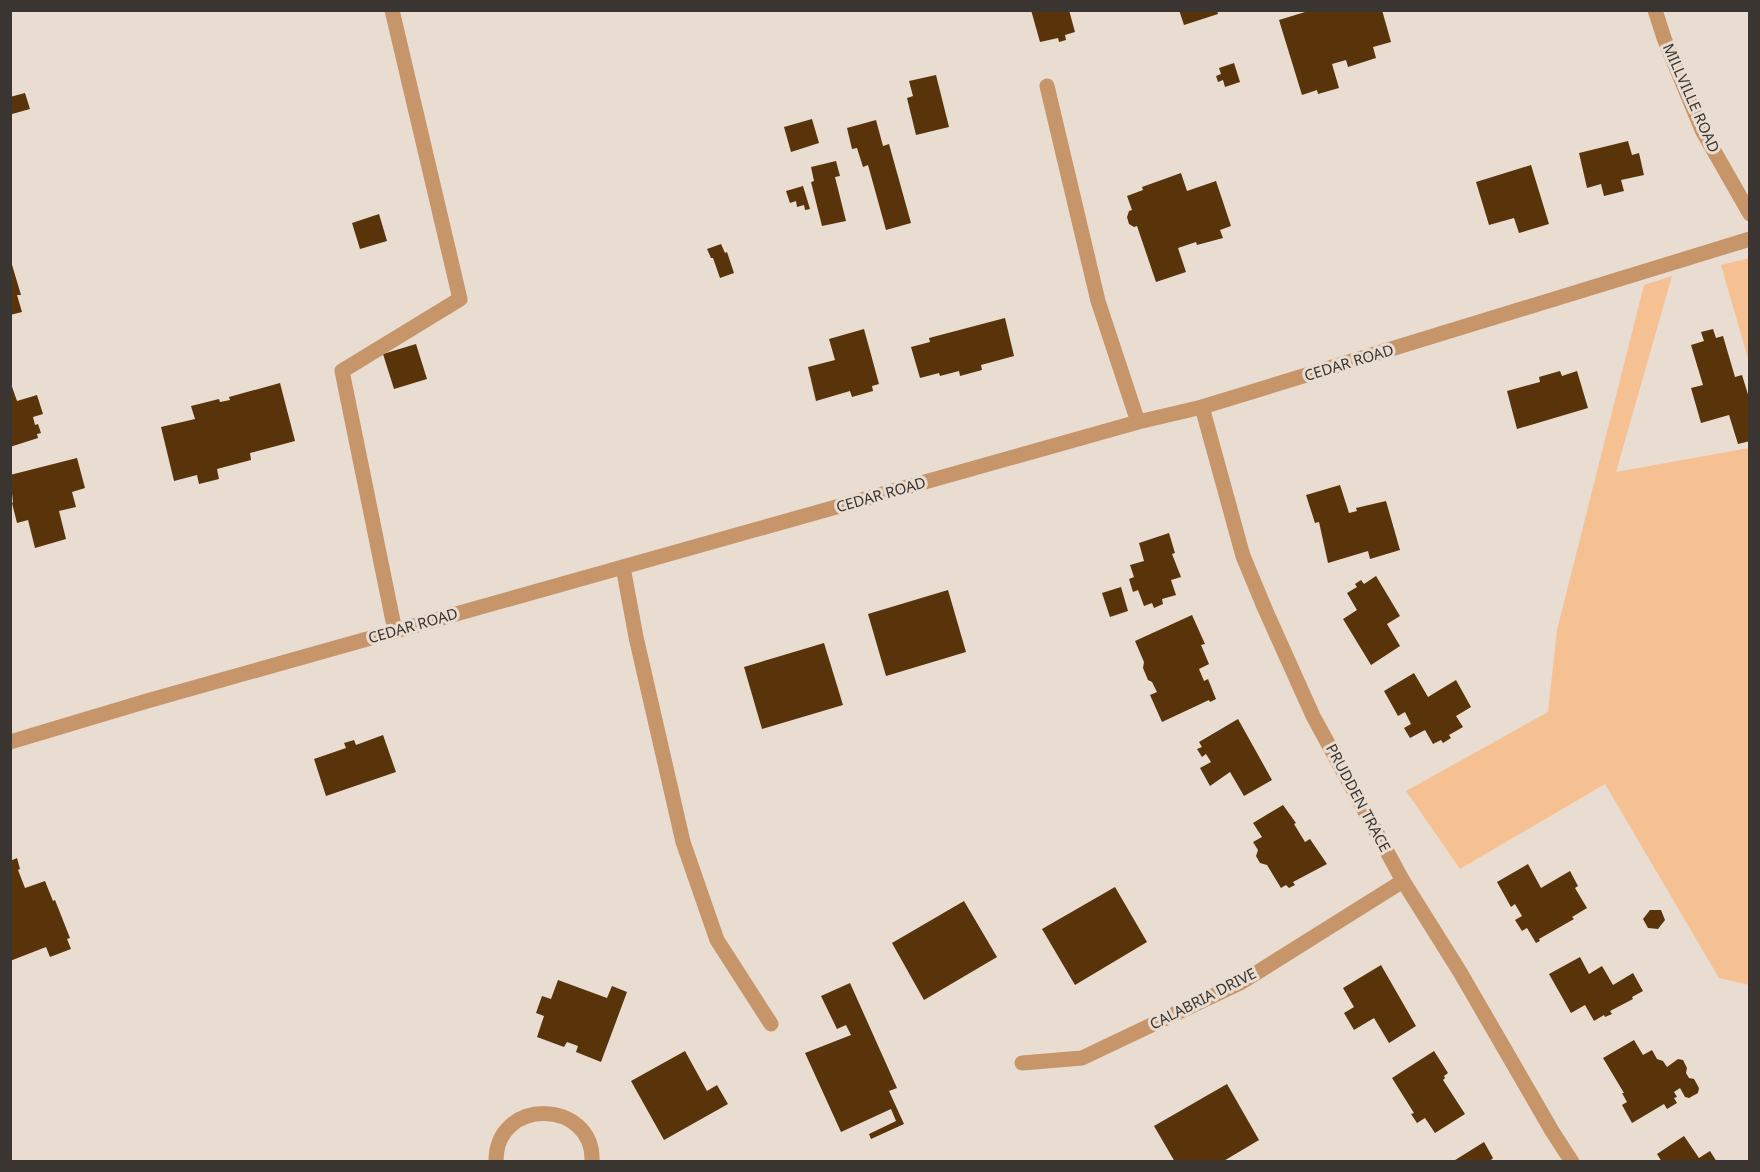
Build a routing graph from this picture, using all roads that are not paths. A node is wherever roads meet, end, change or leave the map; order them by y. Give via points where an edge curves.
1 (392, 10) edge
2 (1655, 10) edge
3 (1047, 86) dead end
4 (1749, 214) edge
5 (1749, 239) edge
6 (1202, 407) junction
7 (1138, 422) junction
8 (623, 567) junction
9 (395, 632) junction
10 (10, 742) edge
11 (1403, 881) junction
12 (771, 1024) dead end
13 (1022, 1063) dead end
14 (496, 1161) edge
15 (592, 1161) edge
16 (1572, 1161) edge

1 - 9 street via 460,299 342,371
2 - 4 street, MILLVILLE ROAD via 1702,130
3 - 7 street via 1098,301
5 - 6 street, CEDAR ROAD
6 - 7 street, CEDAR ROAD
6 - 11 street, PRUDDEN TRACE via 1243,556 1265,609 1313,716
7 - 8 street, CEDAR ROAD
8 - 9 street, CEDAR ROAD
8 - 12 street via 683,842 717,940
9 - 10 street, CEDAR ROAD
11 - 13 street, CALABRIA DRIVE via 1242,982 1167,1018 1082,1058
11 - 16 street, PRUDDEN TRACE
14 - 15 street via 499,1142 507,1129 534,1113 565,1117 578,1126 588,1140

